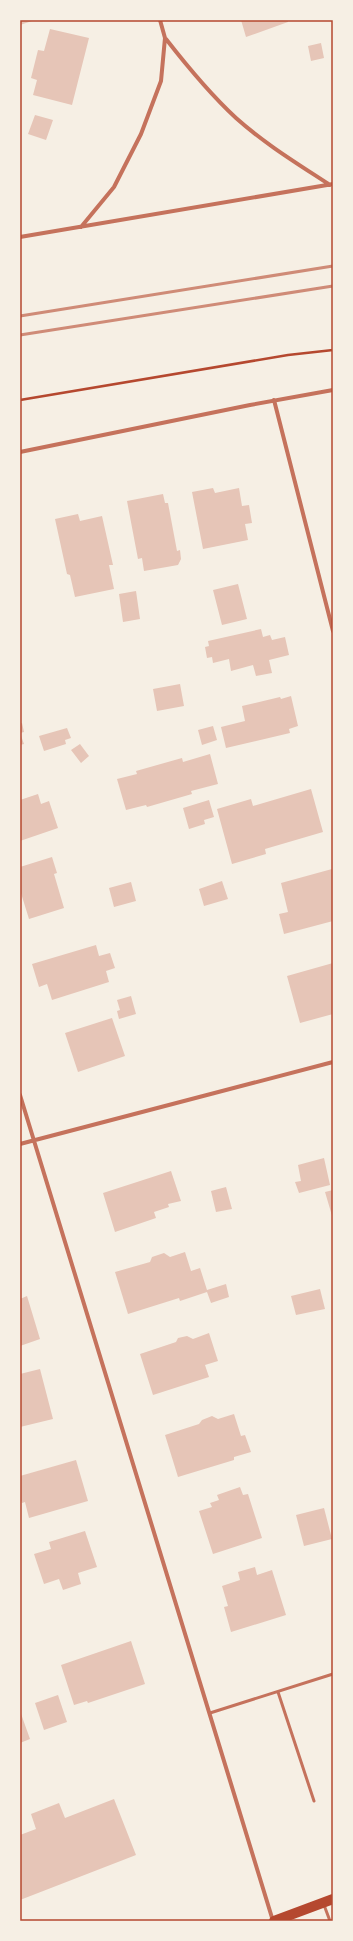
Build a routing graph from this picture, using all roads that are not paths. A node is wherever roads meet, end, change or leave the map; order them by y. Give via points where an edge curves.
1 (160, 20) edge
2 (165, 38) junction
3 (332, 184) edge
4 (81, 227) junction
5 (20, 237) edge
6 (333, 390) edge
7 (274, 400) junction
8 (20, 452) edge
9 (333, 631) edge
10 (333, 1062) edge
11 (20, 1094) edge
12 (34, 1140) junction
13 (20, 1144) edge
14 (333, 1674) edge
15 (278, 1692) junction
16 (210, 1713) junction
17 (314, 1801) dead end
18 (333, 1899) edge
19 (323, 1903) junction
20 (274, 1921) edge
21 (330, 1921) edge

1 - 2 street
2 - 3 street via 188,68 236,118 283,155
2 - 4 street via 161,81 141,134 114,187
3 - 4 street
4 - 5 street
6 - 7 street
7 - 8 street
7 - 9 street
10 - 12 street
11 - 12 street
12 - 13 street
12 - 16 street
14 - 15 lane
15 - 16 lane
15 - 17 lane
16 - 20 street
18 - 19 main road
19 - 20 main road
19 - 21 lane

